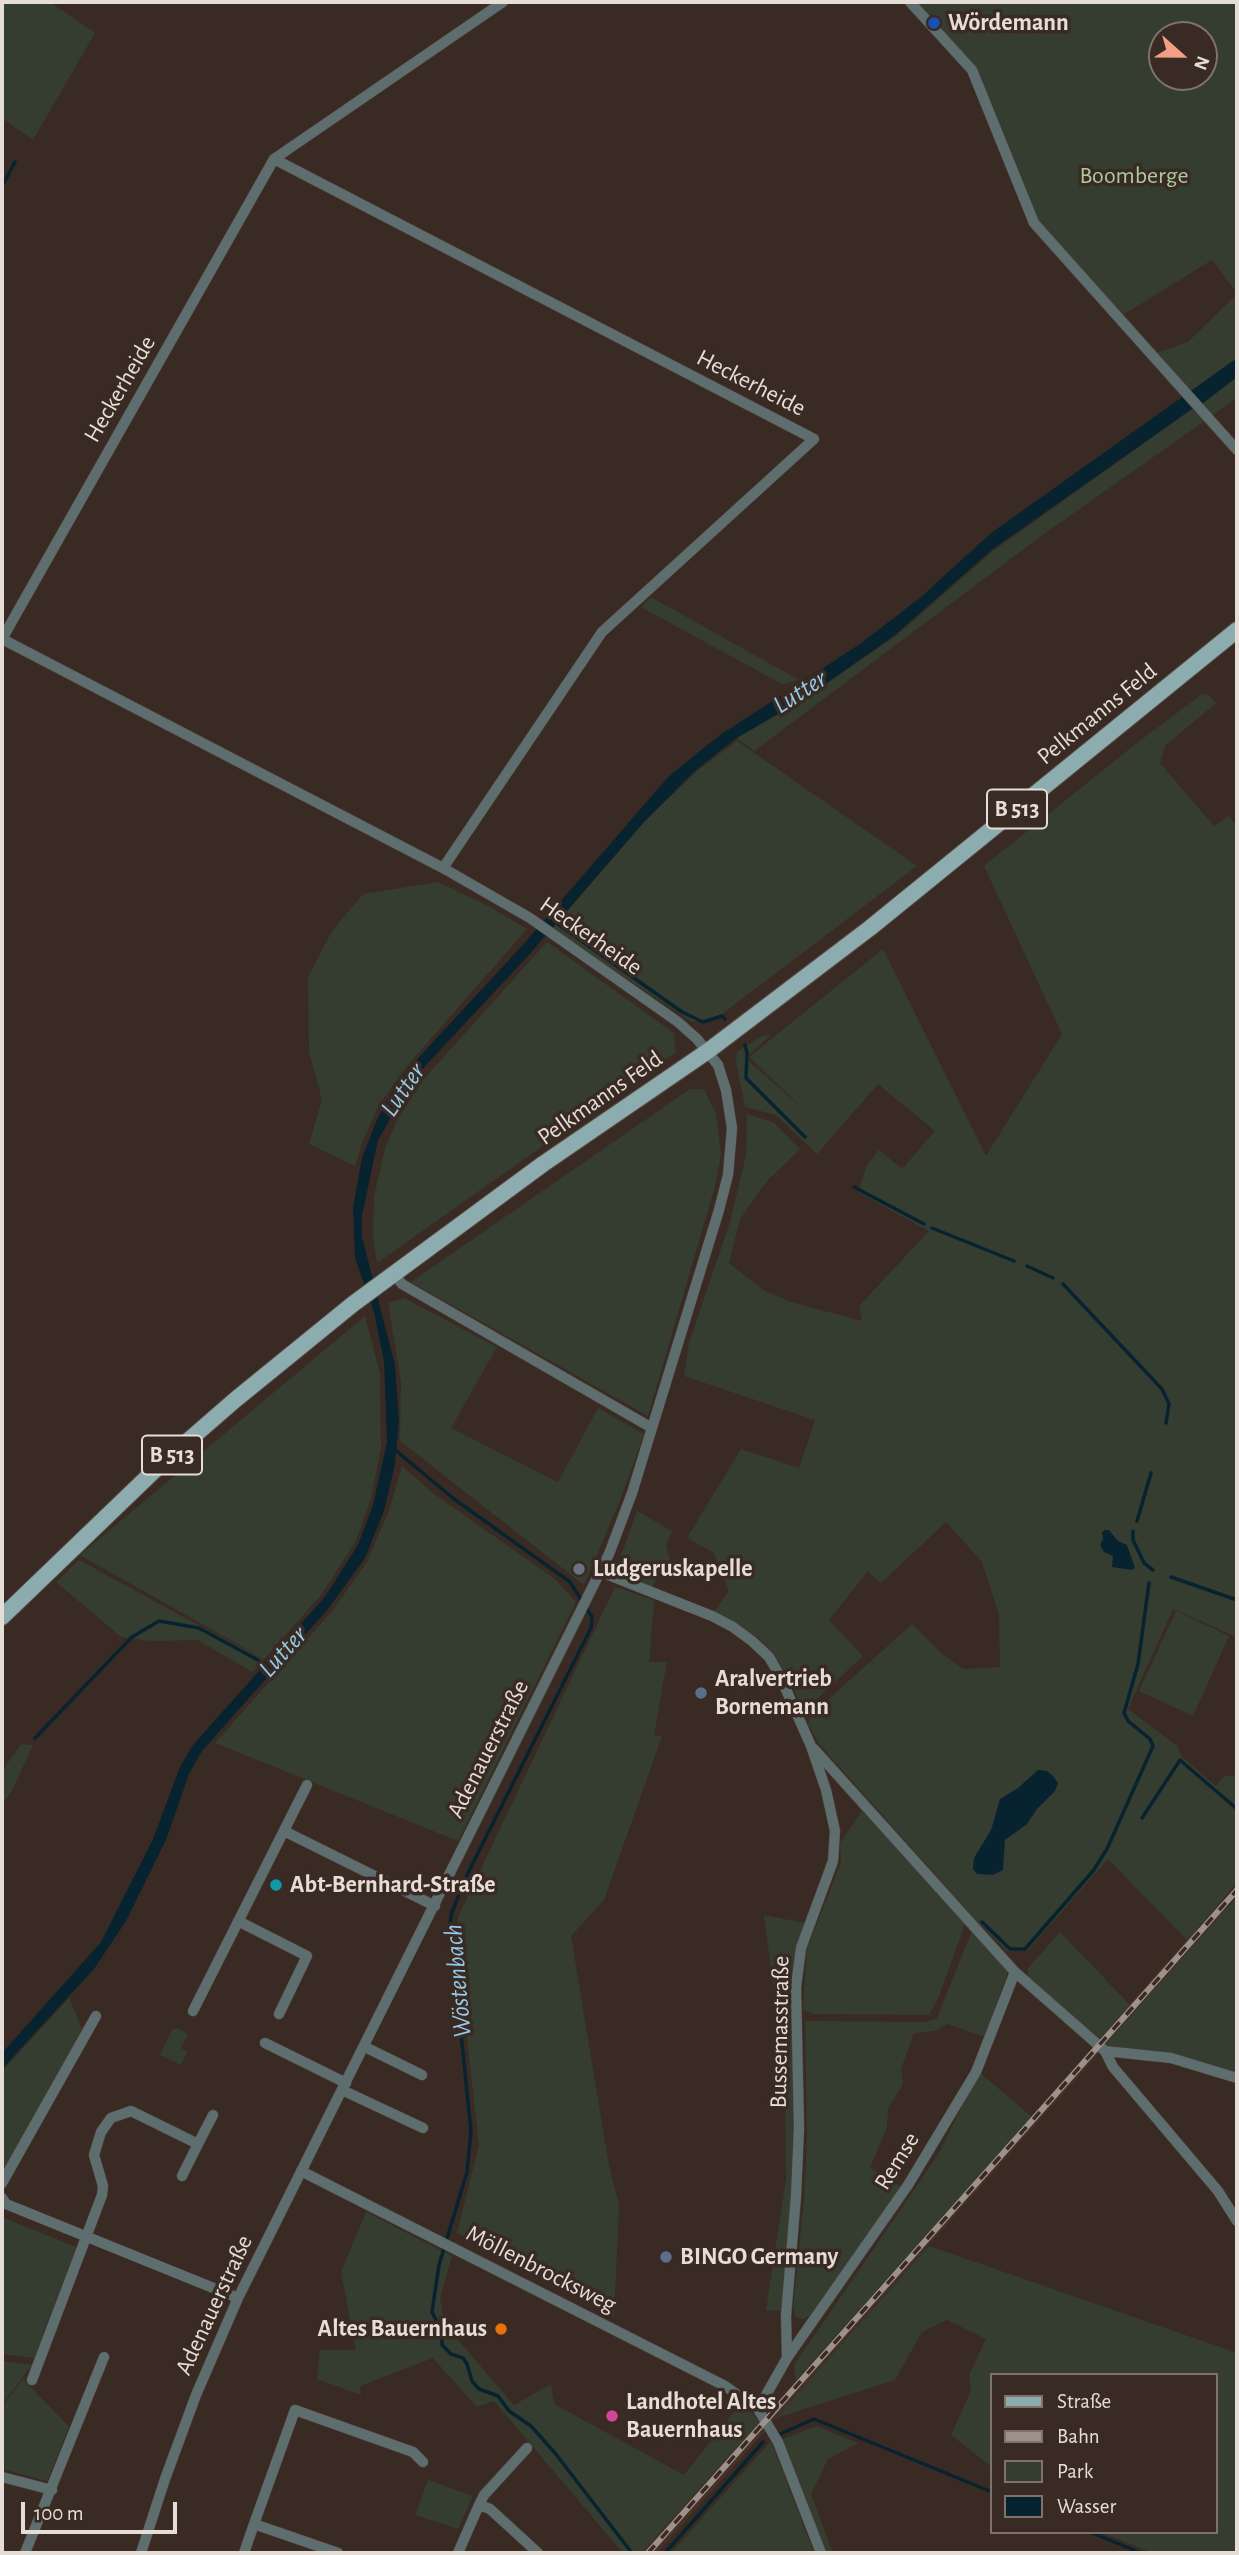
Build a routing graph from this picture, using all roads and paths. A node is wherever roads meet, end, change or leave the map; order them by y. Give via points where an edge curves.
1 (503, 2) edge
2 (910, 2) edge
3 (274, 159) junction
4 (1237, 450) edge
5 (1237, 630) edge
6 (2, 639) edge
7 (443, 868) junction
8 (708, 1051) junction
9 (388, 1277) junction
10 (652, 1428) junction
11 (601, 1572) junction
12 (2, 1617) edge
13 (811, 1746) junction
14 (307, 1785) dead end
15 (284, 1831) junction
16 (435, 1906) junction
17 (239, 1921) junction
18 (1015, 1972) junction
19 (193, 2011) dead end
20 (279, 2014) dead end
21 (96, 2016) dead end
22 (265, 2043) dead end
23 (365, 2048) junction
24 (1105, 2051) junction
25 (422, 2075) dead end
26 (1237, 2078) edge
27 (344, 2087) junction
28 (213, 2115) dead end
29 (423, 2128) dead end
30 (198, 2144) junction
31 (301, 2171) junction
32 (182, 2176) dead end
33 (2, 2183) edge
34 (2, 2198) edge
35 (1237, 2221) edge
36 (86, 2236) junction
37 (238, 2298) junction
38 (104, 2357) dead end
39 (787, 2358) junction
40 (32, 2380) dead end
41 (758, 2409) junction
42 (527, 2448) dead end
43 (423, 2462) dead end
44 (2, 2477) edge
45 (52, 2490) junction
46 (479, 2505) junction
47 (254, 2524) junction
48 (25, 2553) edge
49 (141, 2553) edge
50 (244, 2553) edge
51 (338, 2553) edge
52 (458, 2553) edge
53 (538, 2553) edge
54 (821, 2553) edge

1 - 3 street, Heckerheide
2 - 4 street via 972,70 1034,223
3 - 6 street, Heckerheide
3 - 7 street, Heckerheide via 814,439 601,632
5 - 8 main road, Pelkmanns Feld / B 513 via 960,857
6 - 7 street, Heckerheide
7 - 8 street, Heckerheide via 530,918 678,1022
8 - 9 main road, Pelkmanns Feld / B 513
8 - 10 street, Adenauerstraße via 719,1065 730,1111 729,1175
9 - 10 street
9 - 12 main road, Pelkmanns Feld / B 513 via 159,1466
10 - 11 street, Adenauerstraße via 628,1507
11 - 13 street, Bussemasstraße via 712,1616 752,1641 780,1676
11 - 16 street, Adenauerstraße
13 - 18 street
13 - 39 street, Bussemasstraße via 835,1831 833,1861 801,1948 796,1987 799,2128
14 - 15 street
15 - 16 street
15 - 17 street
16 - 23 street, Adenauerstraße
17 - 19 street
17 - 20 street via 307,1956
18 - 24 street
18 - 39 street, Remse via 976,2072 908,2185
21 - 33 street
22 - 27 street
23 - 25 street
23 - 27 street, Adenauerstraße
24 - 26 street via 1171,2058
24 - 35 street
27 - 29 street
27 - 31 street, Adenauerstraße
28 - 30 street
30 - 32 street
30 - 36 street via 131,2111 111,2118 94,2155 103,2186
31 - 37 street, Adenauerstraße
31 - 41 street, Möllenbrocksweg via 725,2386
34 - 36 street via 6,2204
36 - 37 street
36 - 40 street
37 - 49 street, Adenauerstraße via 186,2421
38 - 45 street
39 - 41 street
41 - 54 street via 778,2442
42 - 46 street
43 - 47 street via 413,2452 295,2410
44 - 45 street
45 - 48 street
46 - 52 street
46 - 53 street
47 - 50 street
47 - 51 street

